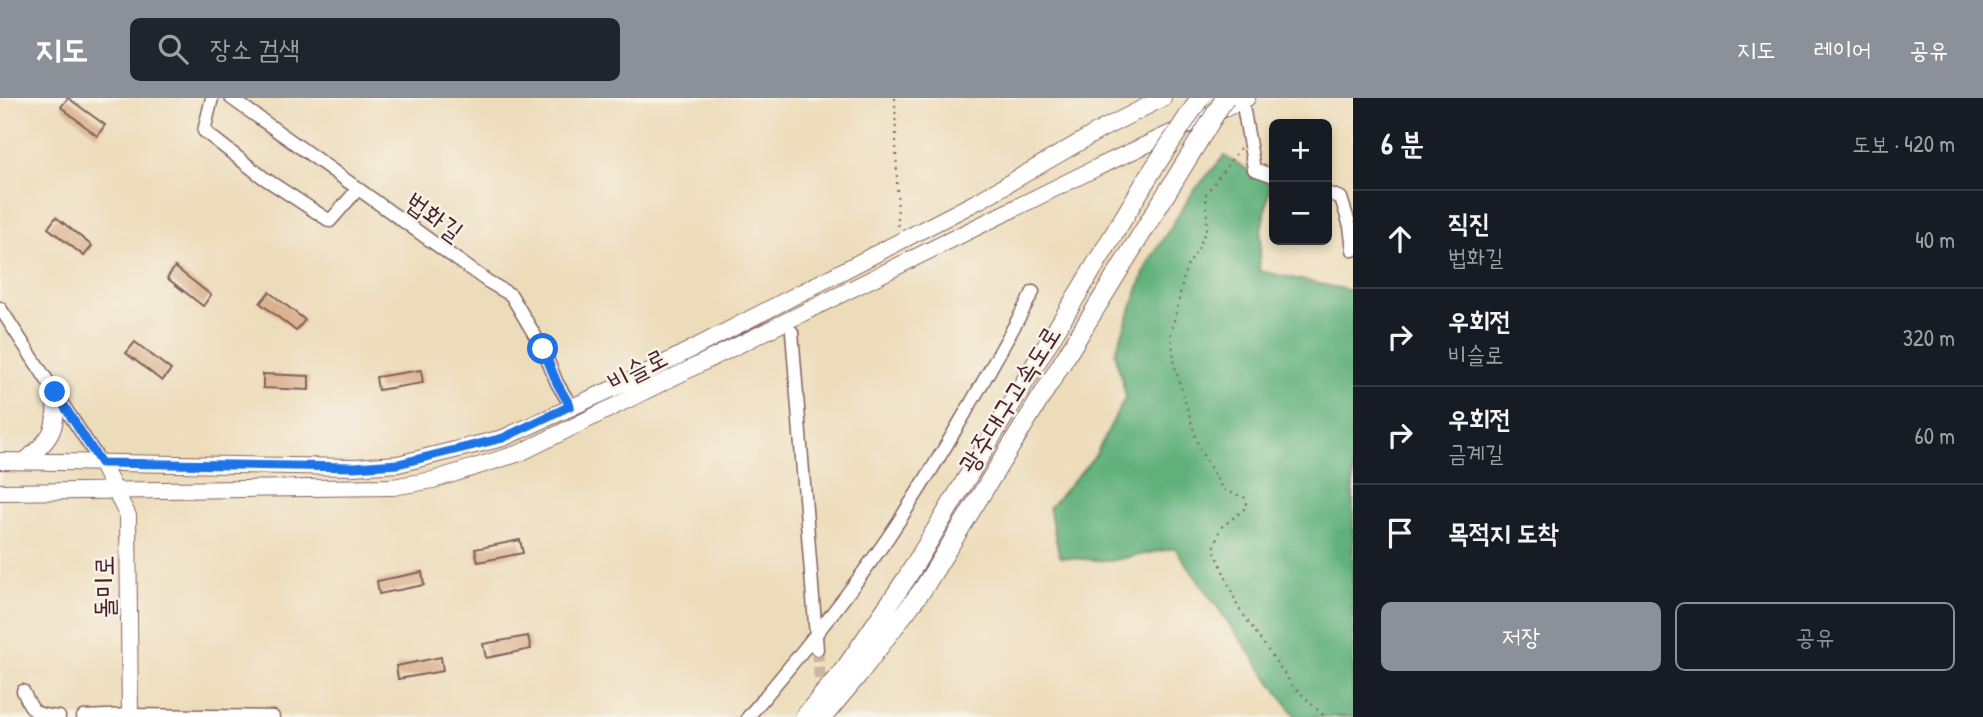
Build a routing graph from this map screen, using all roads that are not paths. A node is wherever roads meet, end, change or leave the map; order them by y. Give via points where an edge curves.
1 (212, 98) edge
2 (231, 98) edge
3 (1163, 98) edge
4 (1200, 98) edge
5 (1238, 99) edge
6 (1269, 174) edge
7 (358, 189) junction
8 (1332, 195) edge
9 (1353, 250) edge
10 (1033, 292) dead end
11 (0, 308) edge
12 (793, 332) dead end
13 (55, 392) junction
14 (570, 406) junction
15 (26, 460) junction
16 (0, 461) edge
17 (101, 463) junction
18 (0, 492) edge
19 (116, 492) junction
20 (816, 634) junction
21 (817, 649) tunnel mouth
22 (23, 691) dead end
23 (130, 716) edge
24 (202, 716) edge
25 (59, 717) edge
26 (83, 717) edge
27 (273, 717) edge
28 (748, 717) edge
29 (804, 717) edge
30 (823, 717) edge

1 - 7 street via 204,131 330,221
2 - 7 street, 법화길
3 - 14 main road, 비슬로 via 898,243 630,381
4 - 29 highway, 광주대구고속도로, bridge via 906,579 846,667
5 - 6 street via 1254,169
5 - 19 main road, 비슬로 via 520,453 433,480 393,487
5 - 30 highway, 광주대구고속도로, bridge via 1190,155 923,589
7 - 14 street, 법화길 via 511,295
8 - 9 street via 1341,198
10 - 20 street via 984,383 889,536
11 - 13 street
12 - 20 street
13 - 15 main road via 55,429
13 - 17 street
14 - 17 main road, 비슬로 via 503,438 398,464
15 - 16 main road, 비슬로
15 - 17 main road, 비슬로
17 - 19 main road, 돌미로
18 - 19 main road, 비슬로
19 - 23 main road, 돌미로 via 128,516
20 - 21 street
20 - 28 street
22 - 25 street via 32,711
23 - 24 street
23 - 26 street
24 - 27 street

